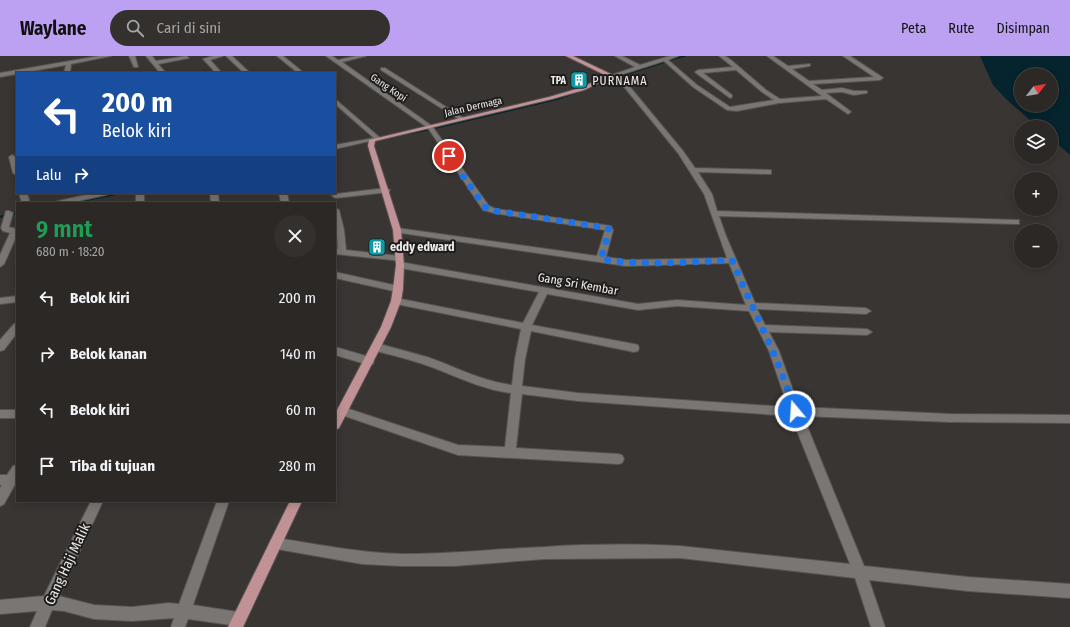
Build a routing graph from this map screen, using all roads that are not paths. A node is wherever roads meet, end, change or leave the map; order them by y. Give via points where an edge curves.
1 (108, 56) edge
2 (132, 56) edge
3 (149, 56) edge
4 (220, 56) edge
5 (229, 56) edge
6 (280, 56) edge
7 (329, 56) edge
8 (363, 56) edge
9 (570, 56) edge
10 (618, 56) edge
11 (675, 56) edge
12 (722, 56) edge
13 (770, 56) edge
14 (846, 56) edge
15 (186, 58) dead end
16 (664, 59) junction
17 (337, 62) junction
18 (69, 63) junction
19 (156, 63) junction
20 (808, 65) dead end
21 (136, 66) dead end
22 (639, 67) junction
23 (738, 68) junction
24 (787, 68) junction
25 (383, 69) dead end
26 (16, 72) edge
27 (17, 72) edge
28 (67, 72) edge
29 (162, 72) edge
30 (218, 72) edge
31 (246, 72) edge
32 (301, 72) edge
33 (0, 75) edge
34 (612, 76) junction
35 (808, 83) junction
36 (822, 92) junction
37 (865, 92) dead end
38 (730, 96) dead end
39 (828, 96) junction
40 (779, 101) junction
41 (336, 102) edge
42 (848, 112) dead end
43 (462, 119) junction
44 (430, 127) junction
45 (375, 139) junction
46 (336, 147) edge
47 (12, 157) dead end
48 (16, 170) edge
49 (692, 170) junction
50 (768, 172) dead end
51 (386, 190) junction
52 (102, 194) edge
53 (334, 197) edge
54 (67, 202) edge
55 (13, 212) edge
56 (714, 213) junction
57 (0, 214) edge
58 (336, 214) edge
59 (1016, 222) dead end
60 (397, 230) junction
61 (338, 251) edge
62 (601, 259) junction
63 (732, 260) junction
64 (399, 262) junction
65 (0, 264) edge
66 (336, 275) edge
67 (398, 289) junction
68 (544, 291) junction
69 (16, 299) edge
70 (0, 301) edge
71 (396, 301) junction
72 (752, 307) junction
73 (866, 311) dead end
74 (16, 327) edge
75 (527, 327) junction
76 (763, 328) junction
77 (867, 332) dead end
78 (0, 347) edge
79 (376, 347) junction
80 (634, 348) dead end
81 (336, 351) edge
82 (370, 361) junction
83 (516, 390) junction
84 (343, 410) junction
85 (795, 411) junction
86 (0, 414) edge
87 (16, 414) edge
88 (1070, 419) edge
89 (336, 423) edge
90 (510, 452) junction
91 (618, 459) dead end
92 (9, 477) edge
93 (0, 500) edge
94 (97, 502) edge
95 (223, 502) edge
96 (296, 502) edge
97 (276, 544) junction
98 (860, 573) junction
99 (1070, 591) edge
100 (49, 603) junction
101 (0, 607) edge
102 (184, 611) junction
103 (237, 623) edge
104 (37, 627) edge
105 (178, 627) edge
106 (878, 627) edge

1 - 18 street
2 - 21 street
3 - 19 street
4 - 30 street via 206,59
5 - 31 street
6 - 32 street
7 - 17 street, Gang Kopi
8 - 17 street
9 - 34 main road
10 - 22 street
11 - 16 street
12 - 23 street
13 - 24 street
14 - 35 street via 880,78
15 - 19 street
16 - 22 street
16 - 40 street via 695,86 729,109
17 - 44 street, Gang Kopi
18 - 27 street
18 - 28 street
19 - 29 street
20 - 24 street
22 - 34 street
23 - 38 street via 698,72
23 - 40 street
24 - 35 street
25 - 43 street
26 - 33 street
34 - 43 main road, Jalan Dermaga via 556,97
34 - 49 street via 623,82 681,152
35 - 36 street
36 - 37 street
36 - 39 street
39 - 40 street
39 - 42 street
41 - 45 street
43 - 44 main road, Jalan Dermaga
44 - 45 main road, Jalan Dermaga
44 - 62 street via 486,208 608,228
45 - 46 street, Jalan Dermaga
45 - 51 main road via 371,146
47 - 48 street
49 - 50 street
49 - 56 street via 708,194
51 - 53 street
51 - 60 main road
52 - 54 street
55 - 57 street
55 - 65 street via 5,228 14,233
56 - 59 street
56 - 63 street
58 - 61 street via 340,230
60 - 62 street
60 - 64 main road
61 - 64 street, Gang Sri Kembar
62 - 63 street via 626,263
63 - 72 street
64 - 67 main road
64 - 68 street, Gang Sri Kembar
66 - 67 street
67 - 71 main road
68 - 72 street, Gang Sri Kembar via 643,308 677,303
68 - 75 street
69 - 70 street
71 - 75 street
71 - 79 main road
72 - 73 street, Gang Sri Kembar
72 - 76 street
74 - 78 street
75 - 80 street
75 - 83 street via 517,371
76 - 77 street
76 - 85 street
79 - 82 main road
79 - 83 street via 424,360 476,381
81 - 82 street
82 - 84 main road
83 - 85 street via 628,401
83 - 90 street
84 - 89 main road
84 - 90 street via 449,448 466,452
85 - 88 street via 950,418
85 - 98 street
86 - 87 street
90 - 91 street
92 - 93 street
94 - 100 street, Gang Haji Malik
95 - 102 street
96 - 97 main road
97 - 98 street via 362,558 401,560 657,551
97 - 103 main road
98 - 99 street
98 - 106 street
100 - 101 street
100 - 102 street via 94,612 132,614
100 - 104 street, Gang Haji Malik
102 - 103 street
102 - 105 street

